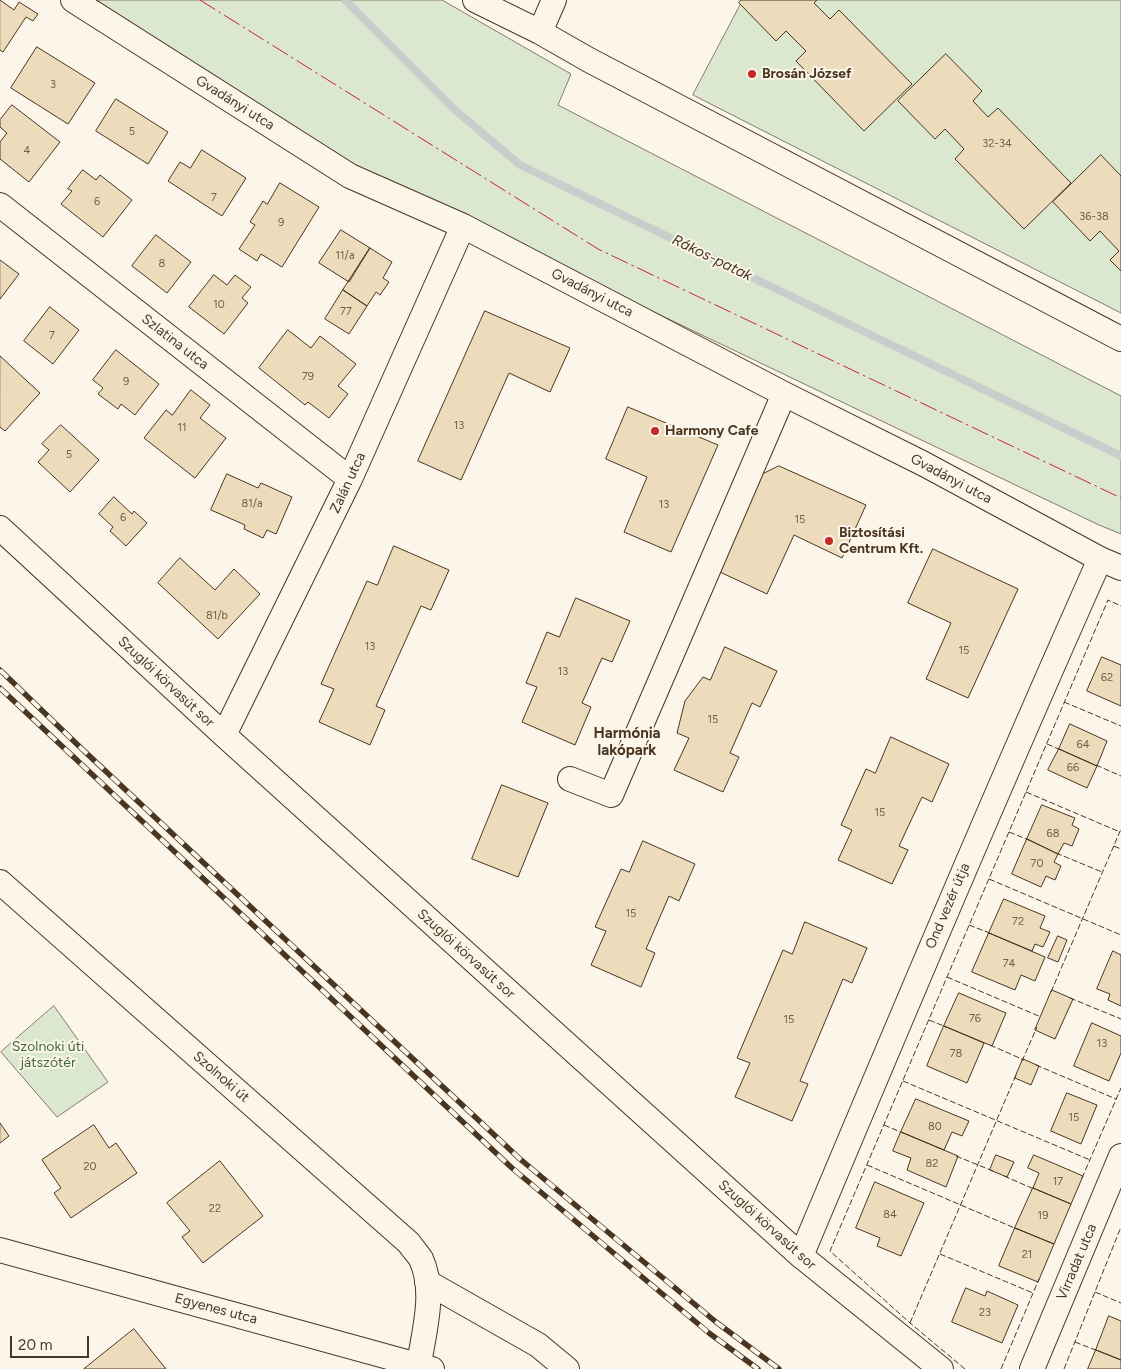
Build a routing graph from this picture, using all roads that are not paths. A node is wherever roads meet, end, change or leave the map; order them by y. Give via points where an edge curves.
1 (73, 0) edge
2 (475, 0) edge
3 (554, 0) edge
4 (540, 32) junction
5 (0, 206) edge
6 (463, 226) junction
7 (1121, 339) edge
8 (784, 394) junction
9 (350, 479) junction
10 (0, 528) edge
11 (1110, 563) edge
12 (224, 735) junction
13 (570, 779) dead end
14 (0, 882) edge
15 (1121, 1156) edge
16 (0, 1250) edge
17 (801, 1256) junction
18 (427, 1282) junction
19 (426, 1367) edge
20 (566, 1369) edge
21 (941, 1369) edge
22 (1032, 1369) edge

1 - 6 street, Gvadányi utca via 350,176
2 - 4 street
3 - 4 street
4 - 7 street
5 - 9 street, Szlatina utca
6 - 8 street, Gvadányi utca
6 - 9 street, Zalán utca
8 - 11 street, Gvadányi utca
8 - 13 street via 611,795
9 - 12 street, Zalán utca
10 - 12 street, Szuglói körvasút sor
11 - 17 street, Ond vezér útja via 958,882
12 - 17 street, Szuglói körvasút sor
14 - 18 street, Szolnoki út via 409,1244 421,1259
15 - 22 street, Virradat utca
16 - 19 street, Egyenes utca
17 - 21 street, Szuglói körvasút sor
18 - 19 street, Szolnoki út
18 - 20 street via 538,1346

